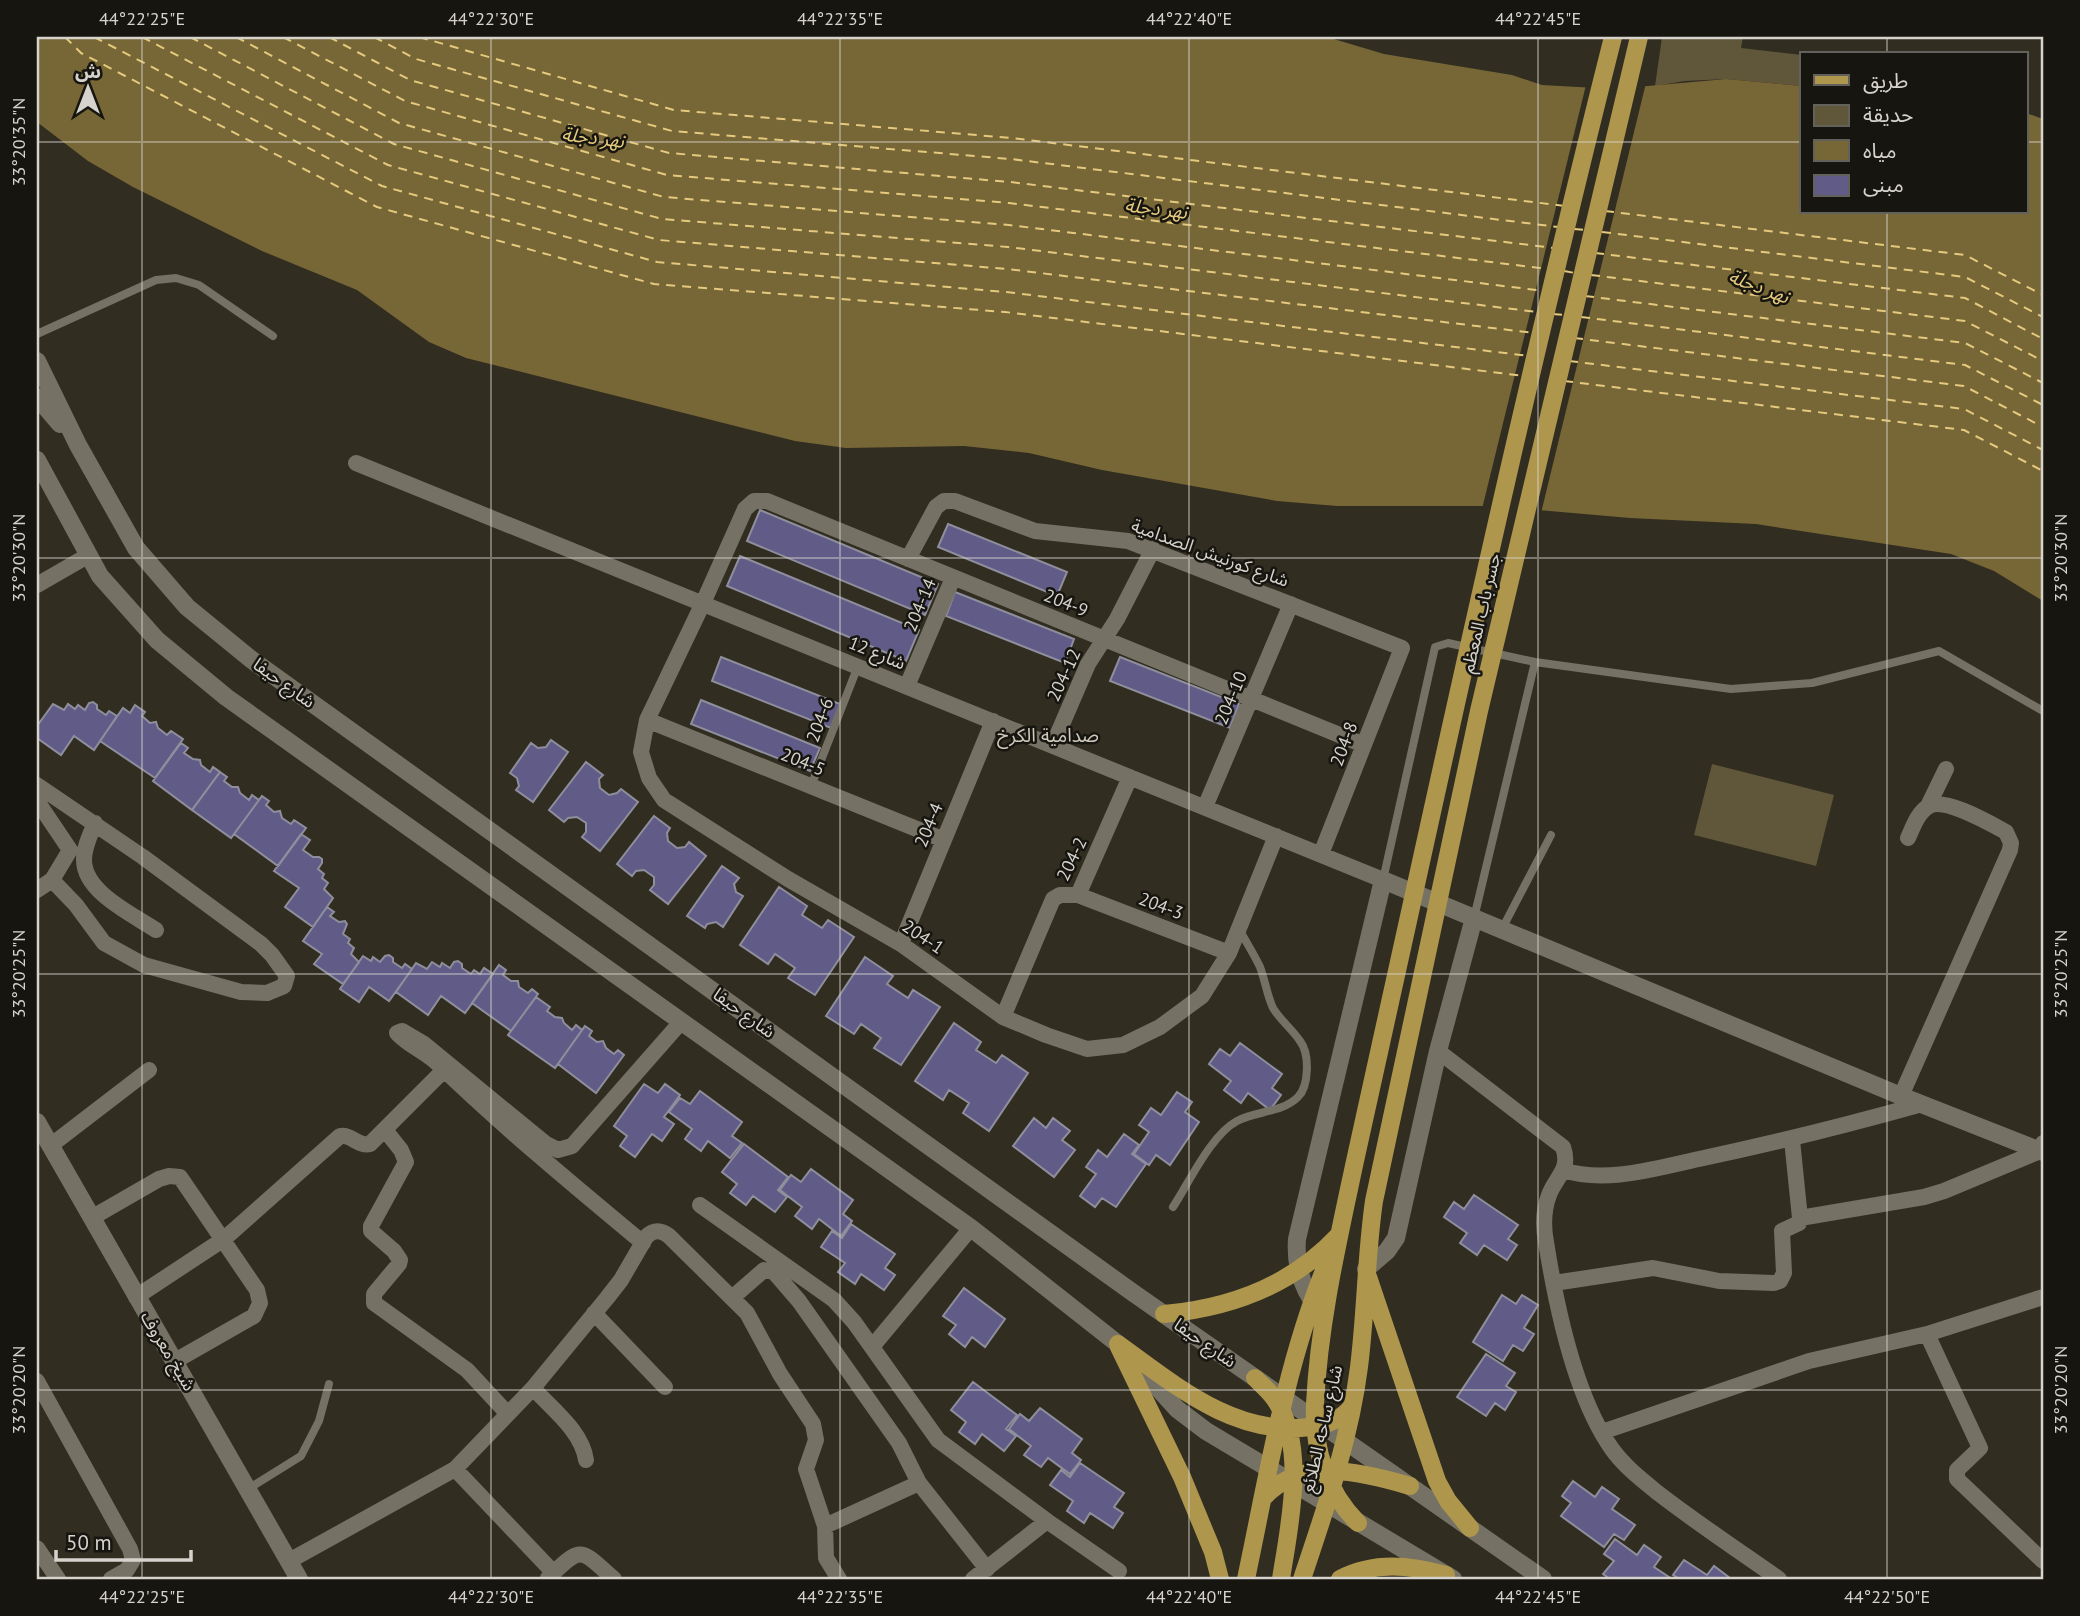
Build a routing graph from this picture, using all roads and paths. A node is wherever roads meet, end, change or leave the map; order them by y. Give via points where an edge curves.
1 (1613, 37) edge
2 (1639, 37) edge
3 (37, 334) edge
4 (273, 336) dead end
5 (37, 362) edge
6 (37, 397) edge
7 (78, 446) junction
8 (37, 460) edge
9 (356, 463) dead end
10 (754, 500) joint
11 (1153, 549) junction
12 (89, 555) junction
13 (908, 559) junction
14 (953, 578) junction
15 (37, 585) edge
16 (703, 603) junction
17 (1291, 604) junction
18 (1103, 639) junction
19 (1402, 648) joint
20 (1535, 662) junction
21 (858, 666) junction
22 (907, 687) junction
23 (1251, 699) junction
24 (2043, 711) edge
25 (647, 720) junction
26 (993, 721) junction
27 (1364, 745) junction
28 (1053, 746) junction
29 (1946, 769) dead end
30 (1130, 777) junction
31 (37, 785) edge
32 (811, 786) junction
33 (37, 801) edge
34 (1928, 806) junction
35 (1205, 807) junction
36 (95, 823) junction
37 (1551, 835) dead end
38 (1276, 836) junction
39 (1908, 838) dead end
40 (944, 840) junction
41 (1321, 855) junction
42 (52, 880) junction
43 (1383, 880) junction
44 (37, 890) edge
45 (1078, 895) junction
46 (1474, 918) junction
47 (1239, 929) junction
48 (1502, 929) junction
49 (156, 930) dead end
50 (901, 944) junction
51 (1229, 953) junction
52 (1003, 1017) junction
53 (681, 1022) junction
54 (1438, 1052) junction
55 (149, 1070) dead end
56 (444, 1070) junction
57 (1900, 1096) junction
58 (1922, 1104) junction
59 (385, 1130) junction
60 (41, 1133) edge
61 (1792, 1140) junction
62 (2042, 1149) edge
63 (1563, 1170) junction
64 (1374, 1201) joint
65 (700, 1205) dead end
66 (1174, 1207) dead end
67 (93, 1217) junction
68 (1800, 1218) junction
69 (971, 1228) junction
70 (1338, 1236) junction
71 (224, 1239) junction
72 (643, 1242) junction
73 (1299, 1269) junction
74 (1366, 1269) junction
75 (1555, 1283) junction
76 (136, 1297) junction
77 (733, 1297) junction
78 (2043, 1297) edge
79 (1313, 1302) junction
80 (594, 1313) junction
81 (1164, 1314) junction
82 (1326, 1317) junction
83 (1927, 1334) junction
84 (1118, 1344) junction
85 (872, 1347) junction
86 (175, 1361) junction
87 (37, 1381) edge
88 (329, 1384) dead end
89 (665, 1387) dead end
90 (533, 1388) junction
91 (1352, 1406) junction
92 (508, 1414) junction
93 (1283, 1417) junction
94 (1318, 1424) junction
95 (1602, 1432) junction
96 (1344, 1440) junction
97 (586, 1460) dead end
98 (456, 1469) junction
99 (1269, 1470) junction
100 (1291, 1481) junction
101 (919, 1483) junction
102 (1329, 1484) junction
103 (1410, 1486) junction
104 (248, 1489) junction
105 (1263, 1498) junction
106 (1047, 1521) junction
107 (825, 1526) junction
108 (1470, 1528) junction
109 (37, 1548) edge
110 (289, 1561) junction
111 (2043, 1561) edge
112 (1119, 1571) dead end
113 (980, 1574) edge
114 (550, 1576) edge
115 (1450, 1577) edge
116 (58, 1579) edge
117 (111, 1579) edge
118 (299, 1579) edge
119 (614, 1579) edge
120 (839, 1579) edge
121 (1220, 1579) edge
122 (1246, 1579) edge
123 (1281, 1579) edge
124 (1302, 1579) edge
125 (1340, 1579) edge
126 (1543, 1579) edge
127 (1780, 1579) edge

1 - 70 main road, جسر باب المعظم
2 - 64 main road, جسر باب المعظم via 1479,711
3 - 4 lane via 156,281 176,278 199,285
5 - 7 main road, شارع حيفا
6 - 7 main road
7 - 81 main road, شارع حيفا via 136,548 187,607 252,660
8 - 12 main road
9 - 16 street, شارع 12
10 - 13 street, 204-9 via 767,501
10 - 16 street, 204-1 via 745,509
11 - 13 street, شارع كورنيش الصدامية via 1128,541 1035,531 944,501 936,507
11 - 17 street, شارع كورنيش الصدامية
11 - 18 street, 204-12
12 - 15 street
12 - 53 main road via 100,576 157,640 226,697
13 - 14 street, 204-9
14 - 18 street, 204-9
14 - 22 street, 204-14
16 - 21 street, شارع 12
16 - 25 street, 204-1
17 - 19 street, شارع كورنيش الصدامية
17 - 23 street, 204-10
18 - 23 street, 204-9
18 - 28 street, 204-12
19 - 27 street, 204-8
20 - 24 lane via 1731,689 1812,683 1939,651
20 - 43 lane via 1448,643 1435,647
20 - 46 lane
21 - 22 street, شارع 12
21 - 32 lane, 204-6
22 - 26 street, شارع 12
23 - 27 street, 204-9
23 - 35 street, 204-10
25 - 32 street, 204-5
25 - 50 street, 204-1 via 641,752 649,778 664,800
26 - 28 street, شارع 12
26 - 40 street, 204-4
27 - 41 street, 204-8
28 - 30 street, شارع 12
29 - 34 street
30 - 35 street, شارع 12
30 - 45 street, 204-2
31 - 36 street
32 - 40 street, 204-5
33 - 42 street via 70,850
34 - 39 street
34 - 57 street via 1954,807 2006,832 2011,843
35 - 38 street, شارع 12
36 - 42 street via 261,944 287,976 284,986 268,993 241,992 144,965 104,943
36 - 49 street via 86,846 86,874 98,892
37 - 48 lane
38 - 41 street, شارع 12
38 - 47 street, 204-1
40 - 50 street, 204-4
41 - 43 street, شارع 12
42 - 44 street
43 - 46 main road
43 - 73 main road via 1297,1239
45 - 51 street, 204-3
45 - 52 street, 204-2 via 1053,899
46 - 48 main road
46 - 54 main road
47 - 51 street, 204-1
47 - 66 lane via 1261,969 1272,1006 1302,1042 1306,1082 1298,1097 1239,1120 1216,1140
48 - 57 main road
50 - 52 street, 204-1
51 - 52 street, 204-1 via 1202,996 1160,1027 1123,1045 1087,1049
53 - 56 street via 572,1146 558,1150 424,1044 397,1032
53 - 69 main road
54 - 63 street via 1563,1147 1567,1158
54 - 74 main road via 1396,1238
55 - 60 street
56 - 59 street
56 - 72 street via 552,1169
57 - 58 main road
58 - 61 street
58 - 62 main road
59 - 71 street via 367,1145 340,1136
59 - 92 street via 406,1162 371,1231 400,1260 374,1294 374,1303 461,1364
60 - 67 main road, شیخ معروف
61 - 63 street via 1643,1170 1582,1176
61 - 68 street
62 - 68 street via 1924,1197
63 - 75 street via 1543,1216
64 - 74 main road, شارع ساحه الطلائع
65 - 85 street via 834,1300
67 - 71 street via 159,1179 180,1177
67 - 76 main road, شیخ معروف
68 - 75 street via 1795,1226 1782,1231 1784,1273 1774,1283 1719,1281 1653,1268
69 - 84 main road
69 - 85 street
70 - 73 main road
70 - 79 main road
70 - 82 main road
71 - 76 street
71 - 86 street via 257,1290 260,1303 254,1316
72 - 77 street via 651,1232 664,1232
72 - 80 street
73 - 79 main road
73 - 81 main road via 1232,1302
74 - 91 main road, شارع ساحه الطلائع
74 - 108 main road via 1437,1481
75 - 95 street via 1580,1386
76 - 86 main road, شیخ معروف
77 - 101 street via 764,1270 774,1272 878,1411
77 - 107 street via 757,1328 816,1432 806,1469
78 - 83 street
79 - 82 main road
79 - 93 main road
80 - 89 street
80 - 90 street
81 - 93 main road, شارع حيفا via 1255,1378
82 - 94 main road via 1316,1395
83 - 95 street via 1809,1361
83 - 111 street via 1980,1448 1957,1470 1957,1479
84 - 93 main road via 1185,1391 1241,1420
84 - 99 main road via 1177,1409
84 - 121 main road via 1182,1477
85 - 106 street via 937,1440
86 - 104 main road, شیخ معروف
87 - 117 street via 130,1549 133,1560 127,1570
88 - 104 lane via 319,1421 301,1456
90 - 92 street
90 - 97 street via 576,1435
91 - 94 main road via 1337,1420
91 - 96 main road, شارع ساحه الطلائع
92 - 98 street
93 - 94 main road, شارع حيفا
93 - 94 main road
93 - 99 main road
93 - 100 main road via 1293,1456
94 - 96 main road, شارع حيفا
94 - 102 main road
95 - 127 street via 1636,1475
96 - 102 main road, شارع ساحه الطلائع
96 - 103 main road, شارع حيفا
98 - 110 street
98 - 114 street
99 - 100 main road
99 - 105 main road
100 - 102 main road
100 - 102 main road
100 - 105 main road via 1273,1487
100 - 123 main road
101 - 107 street
101 - 113 street
102 - 103 main road via 1368,1473
102 - 115 main road via 1358,1523
102 - 124 main road, شارع ساحه الطلائع
103 - 108 main road, شارع حيفا
104 - 110 main road, شیخ معروف
105 - 122 main road
106 - 112 street
106 - 113 street
107 - 120 street via 826,1558
108 - 126 main road, شارع حيفا
109 - 116 street
110 - 118 main road, شیخ معروف
114 - 119 street via 570,1556 580,1554
115 - 125 main road via 1420,1568 1386,1566

